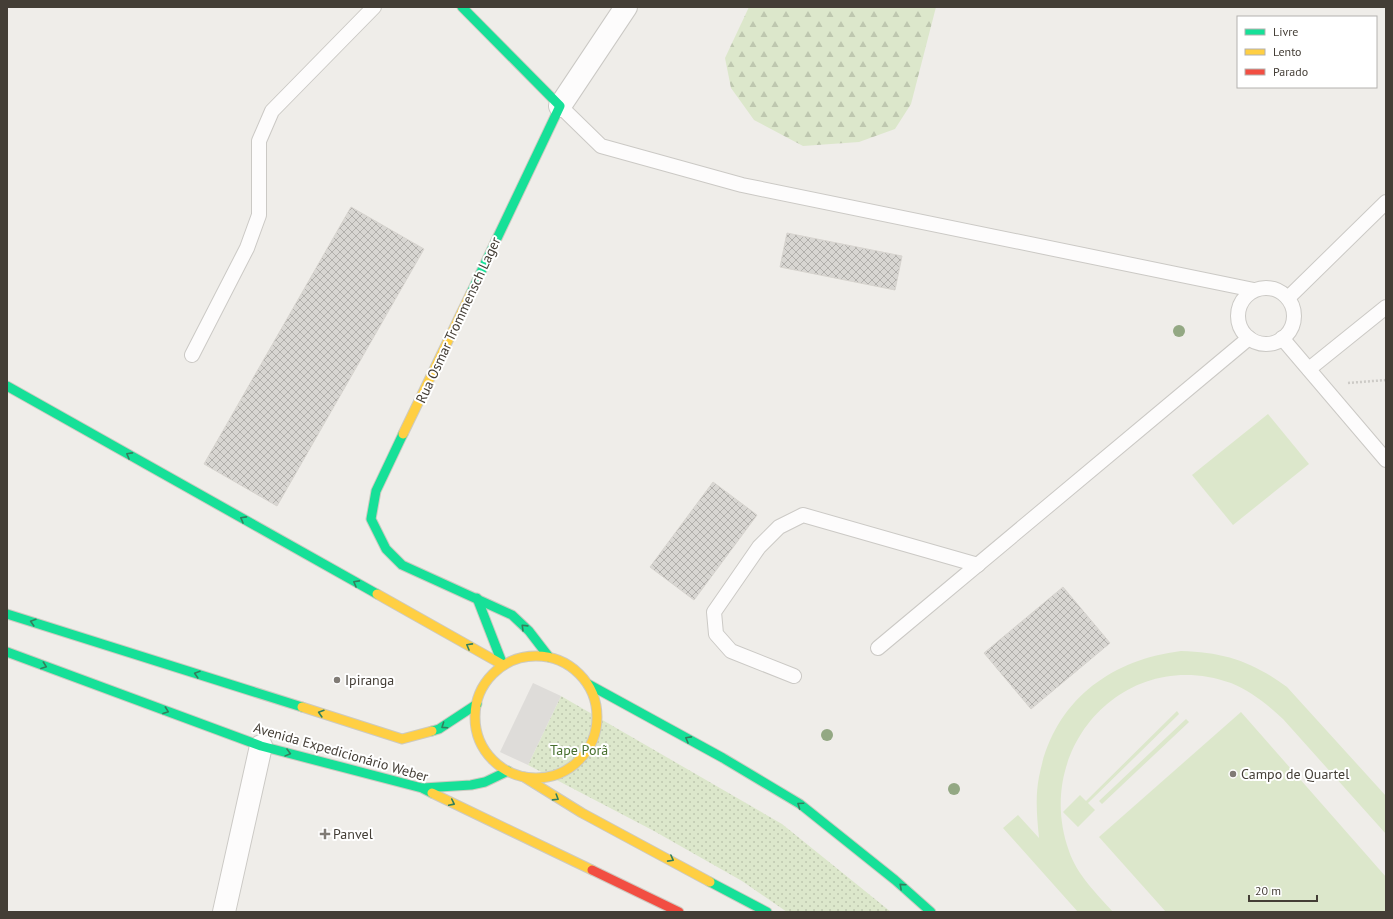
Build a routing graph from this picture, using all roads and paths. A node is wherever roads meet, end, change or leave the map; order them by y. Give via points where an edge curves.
1 (374, 7) edge
2 (462, 7) edge
3 (626, 7) edge
4 (560, 106) junction
5 (1386, 202) edge
6 (1254, 290) junction
7 (1288, 298) junction
8 (1386, 307) edge
9 (1249, 338) junction
10 (1282, 338) junction
11 (192, 355) dead end
12 (1309, 369) junction
13 (1386, 380) edge
14 (1348, 383) dead end
15 (7, 386) edge
16 (1386, 460) edge
17 (978, 565) junction
18 (477, 598) junction
19 (7, 614) edge
20 (878, 648) dead end
21 (7, 652) edge
22 (549, 657) junction
23 (503, 665) junction
24 (794, 676) dead end
25 (588, 684) junction
26 (477, 704) junction
27 (261, 746) junction
28 (508, 771) junction
29 (524, 777) junction
30 (422, 788) junction
31 (224, 912) edge
32 (679, 912) edge
33 (767, 912) edge
34 (931, 912) edge

1 - 11 lane via 272,111 259,141 259,215 247,248
2 - 4 main road
3 - 4 street, Rua Osmar Trommensch Lager
4 - 6 lane via 601,146 742,185
4 - 18 main road, Rua Osmar Trommensch Lager via 376,491 371,519 386,549 402,565
5 - 7 lane
6 - 7 lane via 1272,288
6 - 9 lane via 1241,303 1238,313 1242,331
7 - 10 lane via 1292,306 1292,324 1289,332
8 - 12 lane
9 - 10 lane via 1266,343
9 - 17 lane
10 - 12 lane
12 - 16 lane
13 - 14 path
23 -> 15 main road
17 - 20 lane
17 - 24 lane via 803,515 779,527 759,547 714,612 716,634 731,651
22 -> 18 main road, Rua Osmar Trommensch Lager via 529,631 512,615
18 - 23 main road
26 -> 19 main road via 439,729 402,738
21 -> 27 main road, Avenida Expedicionário Weber
22 - 23 main road via 534,656
22 - 25 main road via 577,672
23 - 26 main road via 482,689
25 - 29 main road via 597,714 596,730 591,745 582,758 555,775
34 -> 25 main road via 800,804 723,758
26 - 28 main road via 475,720 478,735 485,750 495,762
27 -> 30 main road, Avenida Expedicionário Weber
27 - 31 street
28 - 29 main road
28 - 30 main road via 485,782 471,785
29 -> 33 main road via 582,813
30 -> 32 main road, Avenida Expedicionário Weber

